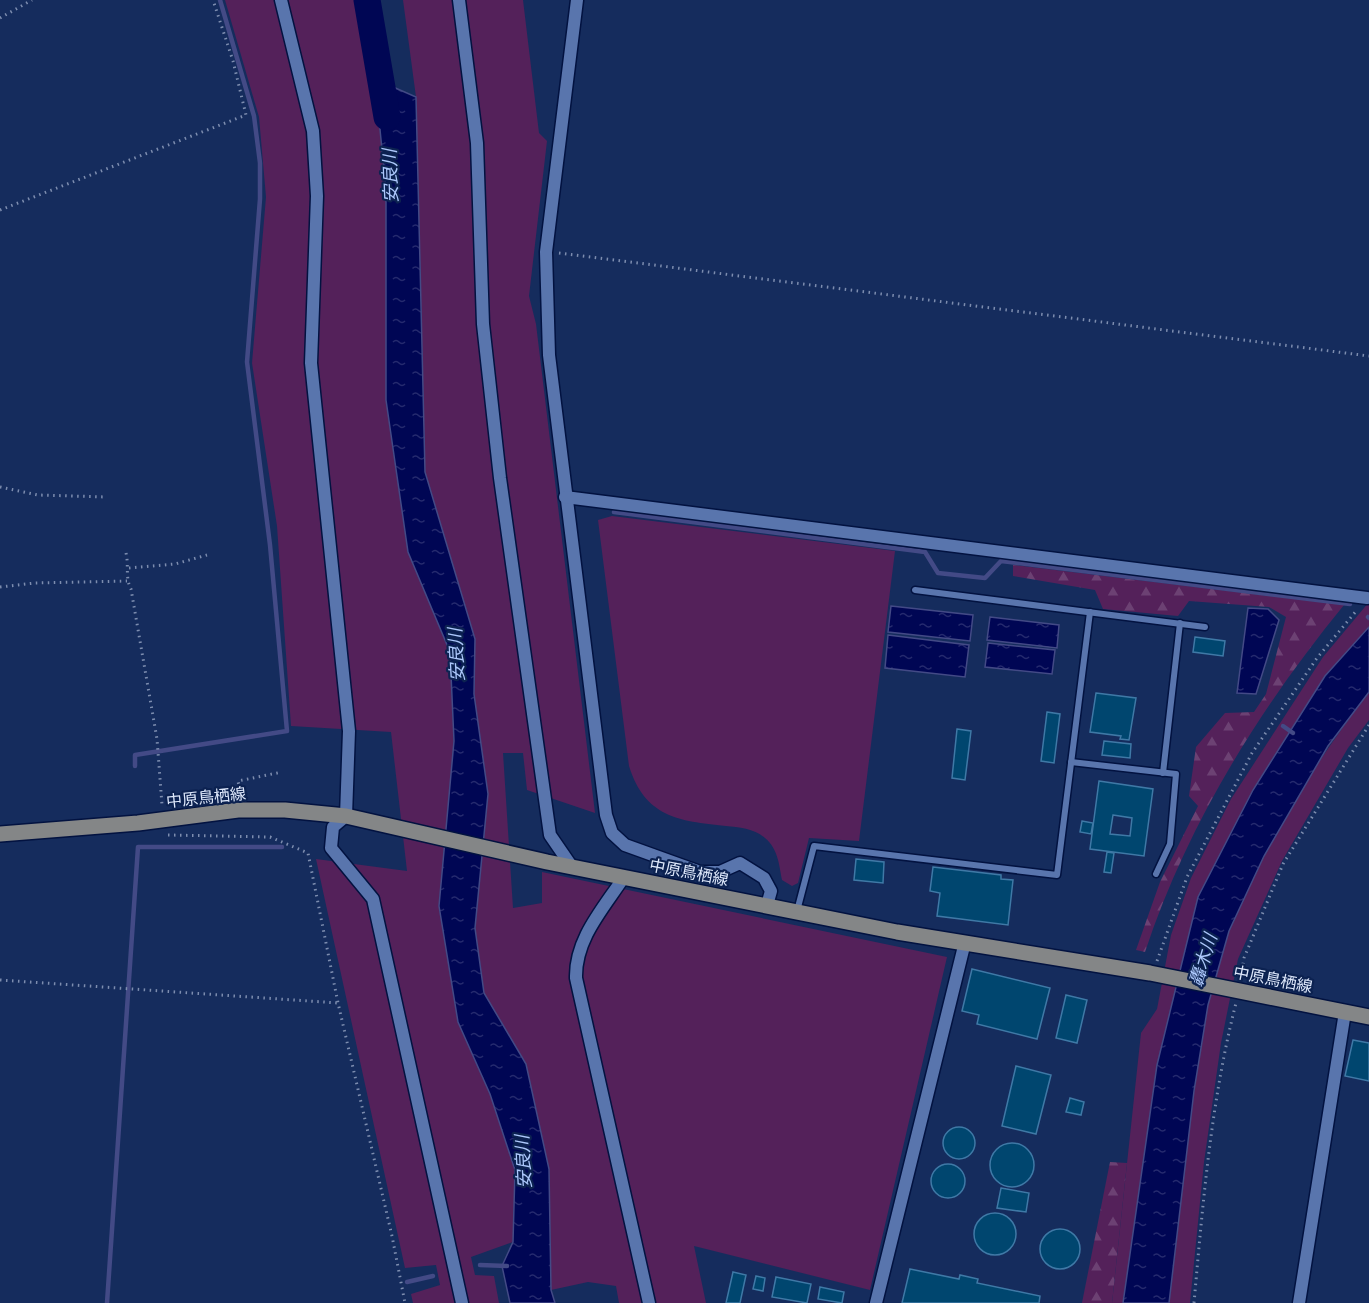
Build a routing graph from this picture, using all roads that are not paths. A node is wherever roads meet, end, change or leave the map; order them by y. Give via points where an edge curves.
1 (281, 0) edge
2 (459, 0) edge
3 (577, 0) edge
4 (565, 497) junction
5 (915, 590) dead end
6 (1367, 598) road end
7 (1090, 612) junction
8 (1180, 623) junction
9 (1205, 627) dead end
10 (1071, 762) junction
11 (1162, 773) junction
12 (346, 816) junction
13 (0, 834) edge
14 (572, 867) junction
15 (1156, 874) dead end
16 (624, 877) junction
17 (767, 905) junction
18 (797, 911) junction
19 (965, 942) junction
20 (1345, 1012) junction
21 (1369, 1017) edge
22 (462, 1303) edge
23 (649, 1303) edge
24 (876, 1303) edge
25 (1299, 1303) edge

1 - 12 street via 313,131 317,196 311,363 349,731
2 - 14 street via 477,143 483,324 500,478 550,835
3 - 4 street via 546,252 549,355
4 - 6 street
4 - 17 street via 606,815 612,833 625,845 700,872 720,872 740,863 764,878 771,891
5 - 7 lane
7 - 8 lane
7 - 10 lane
8 - 9 lane
8 - 11 lane
10 - 11 lane
10 - 18 lane via 1057,875 814,846
11 - 15 lane via 1176,774 1170,844
12 - 13 main road, 中原鳥栖線 via 238,810
12 - 14 main road, 中原鳥栖線
12 - 22 street via 333,827 331,848 373,899
14 - 16 main road, 中原鳥栖線
16 - 17 main road, 中原鳥栖線
16 - 23 street via 584,937 576,960 576,978
17 - 18 main road, 中原鳥栖線
18 - 19 main road, 中原鳥栖線
19 - 20 main road, 中原鳥栖線
19 - 24 street
20 - 21 main road, 中原鳥栖線
20 - 25 street

